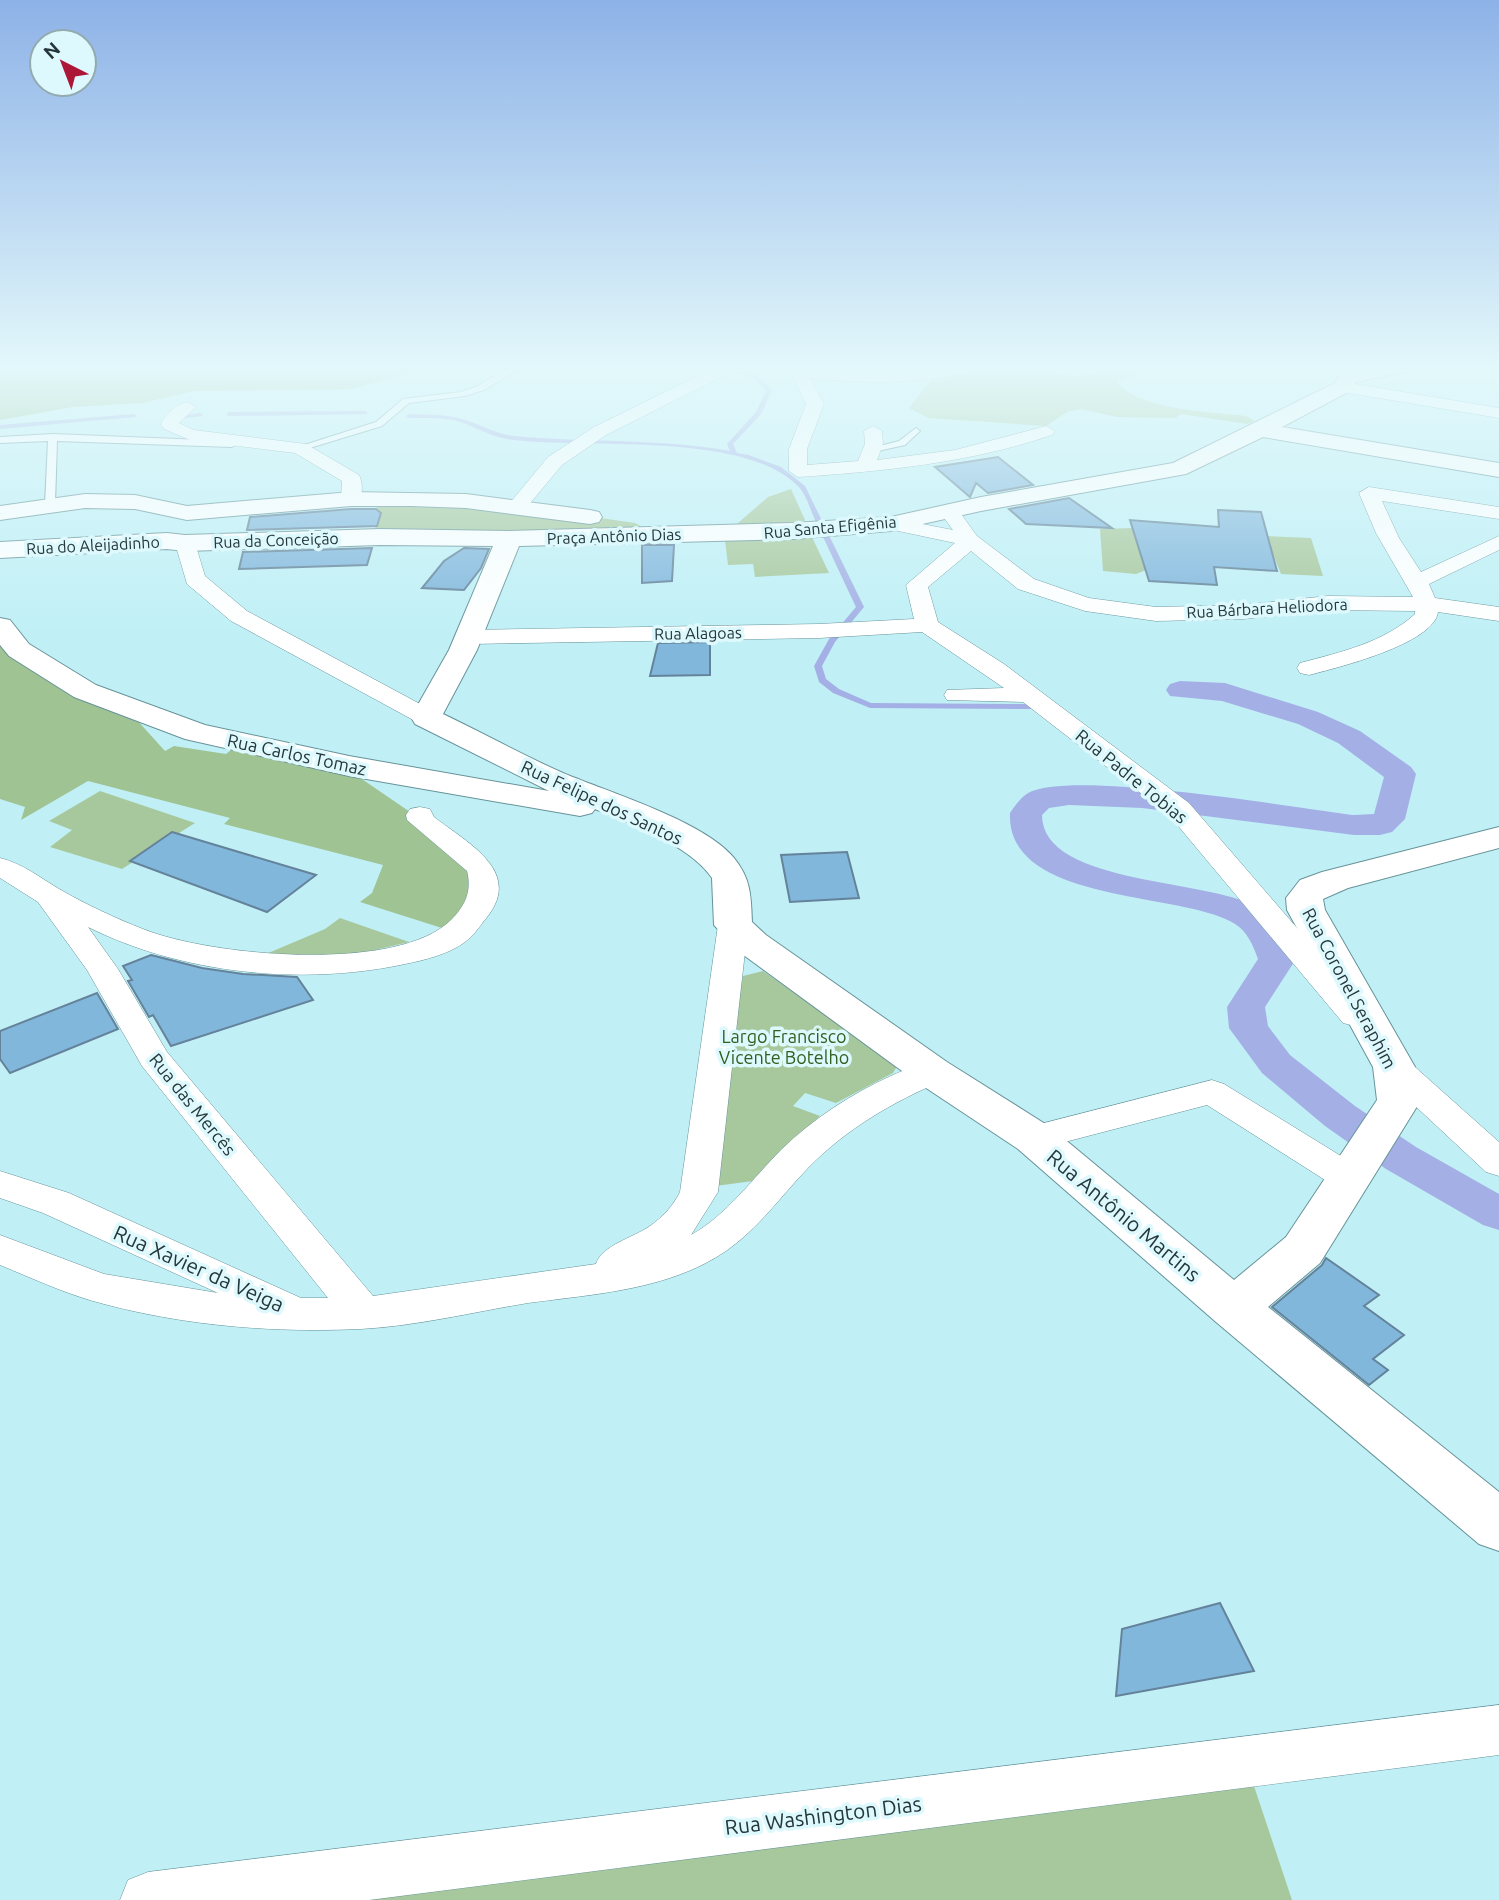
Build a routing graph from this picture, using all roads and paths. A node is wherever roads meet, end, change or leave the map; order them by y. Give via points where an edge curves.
1 (52, 456) edge
2 (313, 456) edge
3 (563, 456) edge
4 (797, 456) edge
5 (848, 456) edge
6 (891, 456) edge
7 (959, 456) edge
8 (1206, 456) edge
9 (1414, 456) edge
10 (1499, 470) edge
11 (351, 499) junction
12 (50, 504) junction
13 (515, 509) junction
14 (949, 511) junction
15 (0, 513) edge
16 (187, 513) junction
17 (1499, 513) edge
18 (891, 524) junction
19 (689, 534) junction
20 (366, 537) joint
21 (509, 539) junction
22 (970, 540) junction
23 (176, 542) junction
24 (1499, 542) edge
25 (0, 550) edge
26 (1417, 583) junction
27 (1427, 604) junction
28 (1499, 614) edge
29 (927, 625) junction
30 (0, 626) edge
31 (469, 636) junction
32 (1309, 668) dead end
33 (956, 695) dead end
34 (1029, 695) junction
35 (426, 717) junction
36 (621, 809) junction
37 (420, 815) dead end
38 (1499, 837) edge
39 (0, 867) edge
40 (49, 895) junction
41 (733, 925) junction
42 (1387, 1055) junction
43 (932, 1072) junction
44 (1034, 1138) junction
45 (1365, 1151) junction
46 (1499, 1163) edge
47 (0, 1184) edge
48 (0, 1249) edge
49 (572, 1282) junction
50 (1234, 1308) junction
51 (363, 1312) junction
52 (301, 1313) junction
53 (1499, 1526) edge
54 (1499, 1730) edge
55 (148, 1900) edge

1 - 12 lane
2 - 11 street via 352,479
3 - 13 street
4 - 5 street via 798,471
6 - 7 street via 914,463
8 - 14 street, Rua Santa Efigênia via 1178,469
9 - 10 street
11 - 13 street, Praça Antônio Dias via 466,501
11 - 16 street, Praça Antônio Dias
12 - 15 street, Praça Antônio Dias
12 - 16 street, Praça Antônio Dias via 135,502
13 - 19 street, Praça Antônio Dias
14 - 18 street, Rua Santa Efigênia
14 - 22 street, Rua Bárbara Heliodora
16 - 23 street
17 - 26 street via 1369,493 1389,538
18 - 19 street, Rua Santa Efigênia
18 - 22 street, Rua Bárbara Heliodora
19 - 21 street, Praça Antônio Dias
20 - 21 street, Praça Antônio Dias
20 - 23 street, Rua da Conceição
21 - 31 street
22 - 27 street, Rua Bárbara Heliodora via 1026,584 1086,604 1156,614 1243,612 1328,603
22 - 29 street via 917,585
23 - 25 street, Rua do Aleijadinho
23 - 35 street, Rua Felipe dos Santos via 195,579 239,616
24 - 26 street
26 - 27 street
27 - 28 street, Rua Bárbara Heliodora
27 - 32 street via 1427,616 1411,631
29 - 31 street, Rua Alagoas
29 - 34 street, Rua Padre Tobias
30 - 36 street, Rua Carlos Tomaz via 19,650 85,691 196,732 562,805
31 - 35 street
33 - 34 street
34 - 42 street, Rua Padre Tobias via 1179,809
35 - 36 street, Rua Felipe dos Santos via 549,779
36 - 41 street, Rua Felipe dos Santos via 715,859 731,878
37 - 40 street via 480,867 484,891 472,918 442,943 375,960 312,965 194,954 127,936
38 - 42 street, Rua Coronel Seraphim via 1335,880 1313,888 1304,898 1306,910
39 - 40 street, Rua das Mercês
40 - 51 street, Rua das Mercês via 102,969 154,1058
41 - 43 street, Rua Antônio Martins via 751,943
41 - 49 street, Rua Felipe dos Santos via 699,1192 689,1214 670,1233
42 - 45 street, Rua Coronel Seraphim via 1399,1100
42 - 46 street, Rua Padre Tobias
43 - 44 street, Rua Antônio Martins
43 - 49 street, Rua Xavier da Veiga via 844,1115 712,1241 632,1274
44 - 45 street via 1212,1092
44 - 50 street, Rua Antônio Martins
45 - 50 street, Rua Coronel Seraphim via 1303,1250
47 - 52 street, Rua Xavier da Veiga via 55,1203
48 - 52 street via 101,1288 206,1307
49 - 51 street, Rua Xavier da Veiga
50 - 53 street, Rua Antônio Martins
51 - 52 street, Rua Xavier da Veiga
54 - 55 street, Rua Washington Dias

